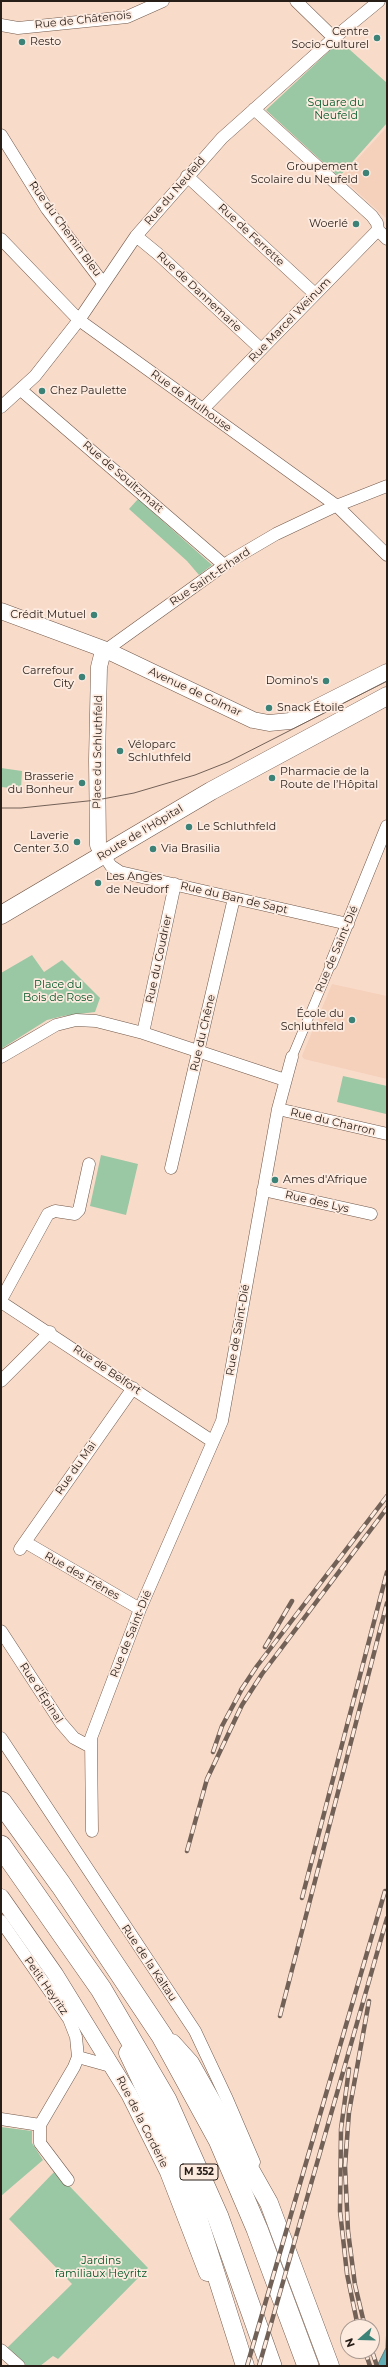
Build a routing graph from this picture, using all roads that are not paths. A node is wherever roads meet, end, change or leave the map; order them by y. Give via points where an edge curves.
1 (162, 1) edge
2 (296, 1) edge
3 (379, 1) edge
4 (1, 24) edge
5 (334, 38) junction
6 (254, 109) junction
7 (1, 135) edge
8 (187, 176) junction
9 (378, 230) junction
10 (136, 236) junction
11 (387, 238) edge
12 (1, 239) edge
13 (103, 283) junction
14 (315, 294) junction
15 (78, 320) junction
16 (261, 349) junction
17 (21, 390) junction
18 (1, 407) edge
19 (203, 409) junction
20 (387, 486) edge
21 (338, 506) junction
22 (387, 555) edge
23 (224, 565) junction
24 (1, 612) edge
25 (106, 650) junction
26 (387, 672) edge
27 (387, 696) edge
28 (387, 826) edge
29 (104, 854) junction
30 (175, 884) junction
31 (234, 898) junction
32 (1, 915) edge
33 (348, 924) junction
34 (331, 964) joint
35 (143, 1033) junction
36 (199, 1053) junction
37 (1, 1057) edge
38 (292, 1057) joint
39 (285, 1080) junction
40 (278, 1110) junction
41 (387, 1134) edge
42 (89, 1164) dead end
43 (171, 1168) dead end
44 (263, 1190) junction
45 (371, 1214) dead end
46 (1, 1301) edge
47 (50, 1332) junction
48 (1, 1381) edge
49 (133, 1388) junction
50 (212, 1441) junction
51 (22, 1546) joint
52 (140, 1610) junction
53 (1, 1631) edge
54 (1, 1738) edge
55 (89, 1746) junction
56 (1, 1791) edge
57 (1, 1802) edge
58 (92, 1831) dead end
59 (1, 1846) edge
60 (1, 1897) edge
61 (1, 1921) edge
62 (101, 1989) junction
63 (172, 2042) junction
64 (78, 2056) junction
65 (114, 2067) junction
66 (1, 2120) edge
67 (40, 2125) junction
68 (219, 2140) junction
69 (68, 2180) dead end
70 (269, 2203) junction
71 (236, 2338) junction
72 (1, 2350) edge
73 (19, 2366) edge
74 (245, 2366) edge
75 (271, 2366) edge
76 (308, 2366) edge
77 (330, 2366) edge

1 - 4 street, Rue de Châtenois via 127,17 18,28
2 - 5 street
3 - 5 street, Rue du Neufeld
5 - 6 street, Rue du Neufeld
6 - 8 street, Rue du Neufeld via 222,138
6 - 9 street via 372,216
7 - 13 street, Rue du Chemin Bleu via 47,209
8 - 10 street, Rue du Neufeld
8 - 14 street, Rue de Ferrette
9 - 11 street
9 - 14 street, Rue Marcel Weinum
10 - 13 street, Rue du Neufeld
10 - 16 street, Rue de Dannemarie
12 - 15 street, Rue de Mulhouse
13 - 15 street, Rue du Neufeld
14 - 16 street, Rue Marcel Weinum
15 - 17 street, Rue du Neufeld via 35,376
15 - 19 street, Rue de Mulhouse
16 - 19 street, Rue Marcel Weinum
17 - 18 street, Rue du Neufeld
17 - 23 street, Rue de Soultzmatt
19 - 21 street, Rue de Mulhouse
20 - 21 street, Rue Saint-Erhard
21 - 22 street, Rue de Mulhouse
21 - 23 street, Rue Saint-Erhard via 276,534
23 - 25 street, Rue Saint-Erhard
24 - 25 street, Avenue de Colmar
25 - 26 street, Avenue de Colmar via 252,719 270,723 290,721
25 - 29 street, Place du Schluthfeld via 99,667 98,760 98,845
27 - 29 main road, Route de l'Hôpital via 281,752
28 - 33 street, Rue de Saint-Dié
29 - 30 street, Rue du Ban de Sapt via 111,866 120,872
29 - 32 main road, Route de l'Hôpital
30 - 31 street, Rue du Ban de Sapt
30 - 35 street, Rue du Coudrier
31 - 33 street, Rue du Ban de Sapt
31 - 36 street, Rue du Chêne
33 - 34 street, Rue de Saint-Dié
34 - 38 street, Rue de Saint-Dié
35 - 36 street
35 - 37 street via 109,1023 76,1020 56,1025
36 - 39 street
36 - 43 street, Rue du Chêne
38 - 39 street, Rue de Saint-Dié
39 - 40 street, Rue de Saint-Dié
40 - 41 street, Rue du Charron
40 - 44 street, Rue de Saint-Dié
42 - 46 street via 78,1210 75,1214 55,1211 48,1214
44 - 45 street, Rue des Lys
44 - 50 street, Rue de Saint-Dié via 222,1421
46 - 47 street, Rue de Belfort
47 - 48 street
47 - 49 street, Rue de Belfort
49 - 50 street, Rue de Belfort
49 - 51 street, Rue du Mai
50 - 52 street, Rue de Saint-Dié
51 - 52 street, Rue des Frênes
52 - 55 street, Rue de Saint-Dié via 93,1729
53 - 55 street, Rue d'Épinal via 61,1723 74,1738
54 - 70 street, Rue de la Kaltau via 195,2031 228,2098
55 - 58 street, Rue de Saint-Dié
56 - 63 main road via 68,1884
57 - 68 highway, M 352 via 61,1885 162,2036
59 - 62 highway, M 352
60 - 65 street, Rue de la Corderie via 55,1974
61 - 64 street, Petit Heyritz via 69,2019 76,2038
62 - 71 main road via 118,2032 182,2167
62 - 75 highway, M 352 via 159,2087 188,2147 218,2217
63 - 68 main road via 204,2100
63 - 70 main road via 190,2063
64 - 65 street
64 - 67 street via 70,2075
65 - 71 street, Rue de la Corderie via 148,2128 168,2172 217,2299
66 - 67 street
67 - 69 street via 40,2143
68 - 76 highway, M 352 via 257,2229
70 - 77 main road
71 - 74 main road, Rue de la Corderie
72 - 73 street

